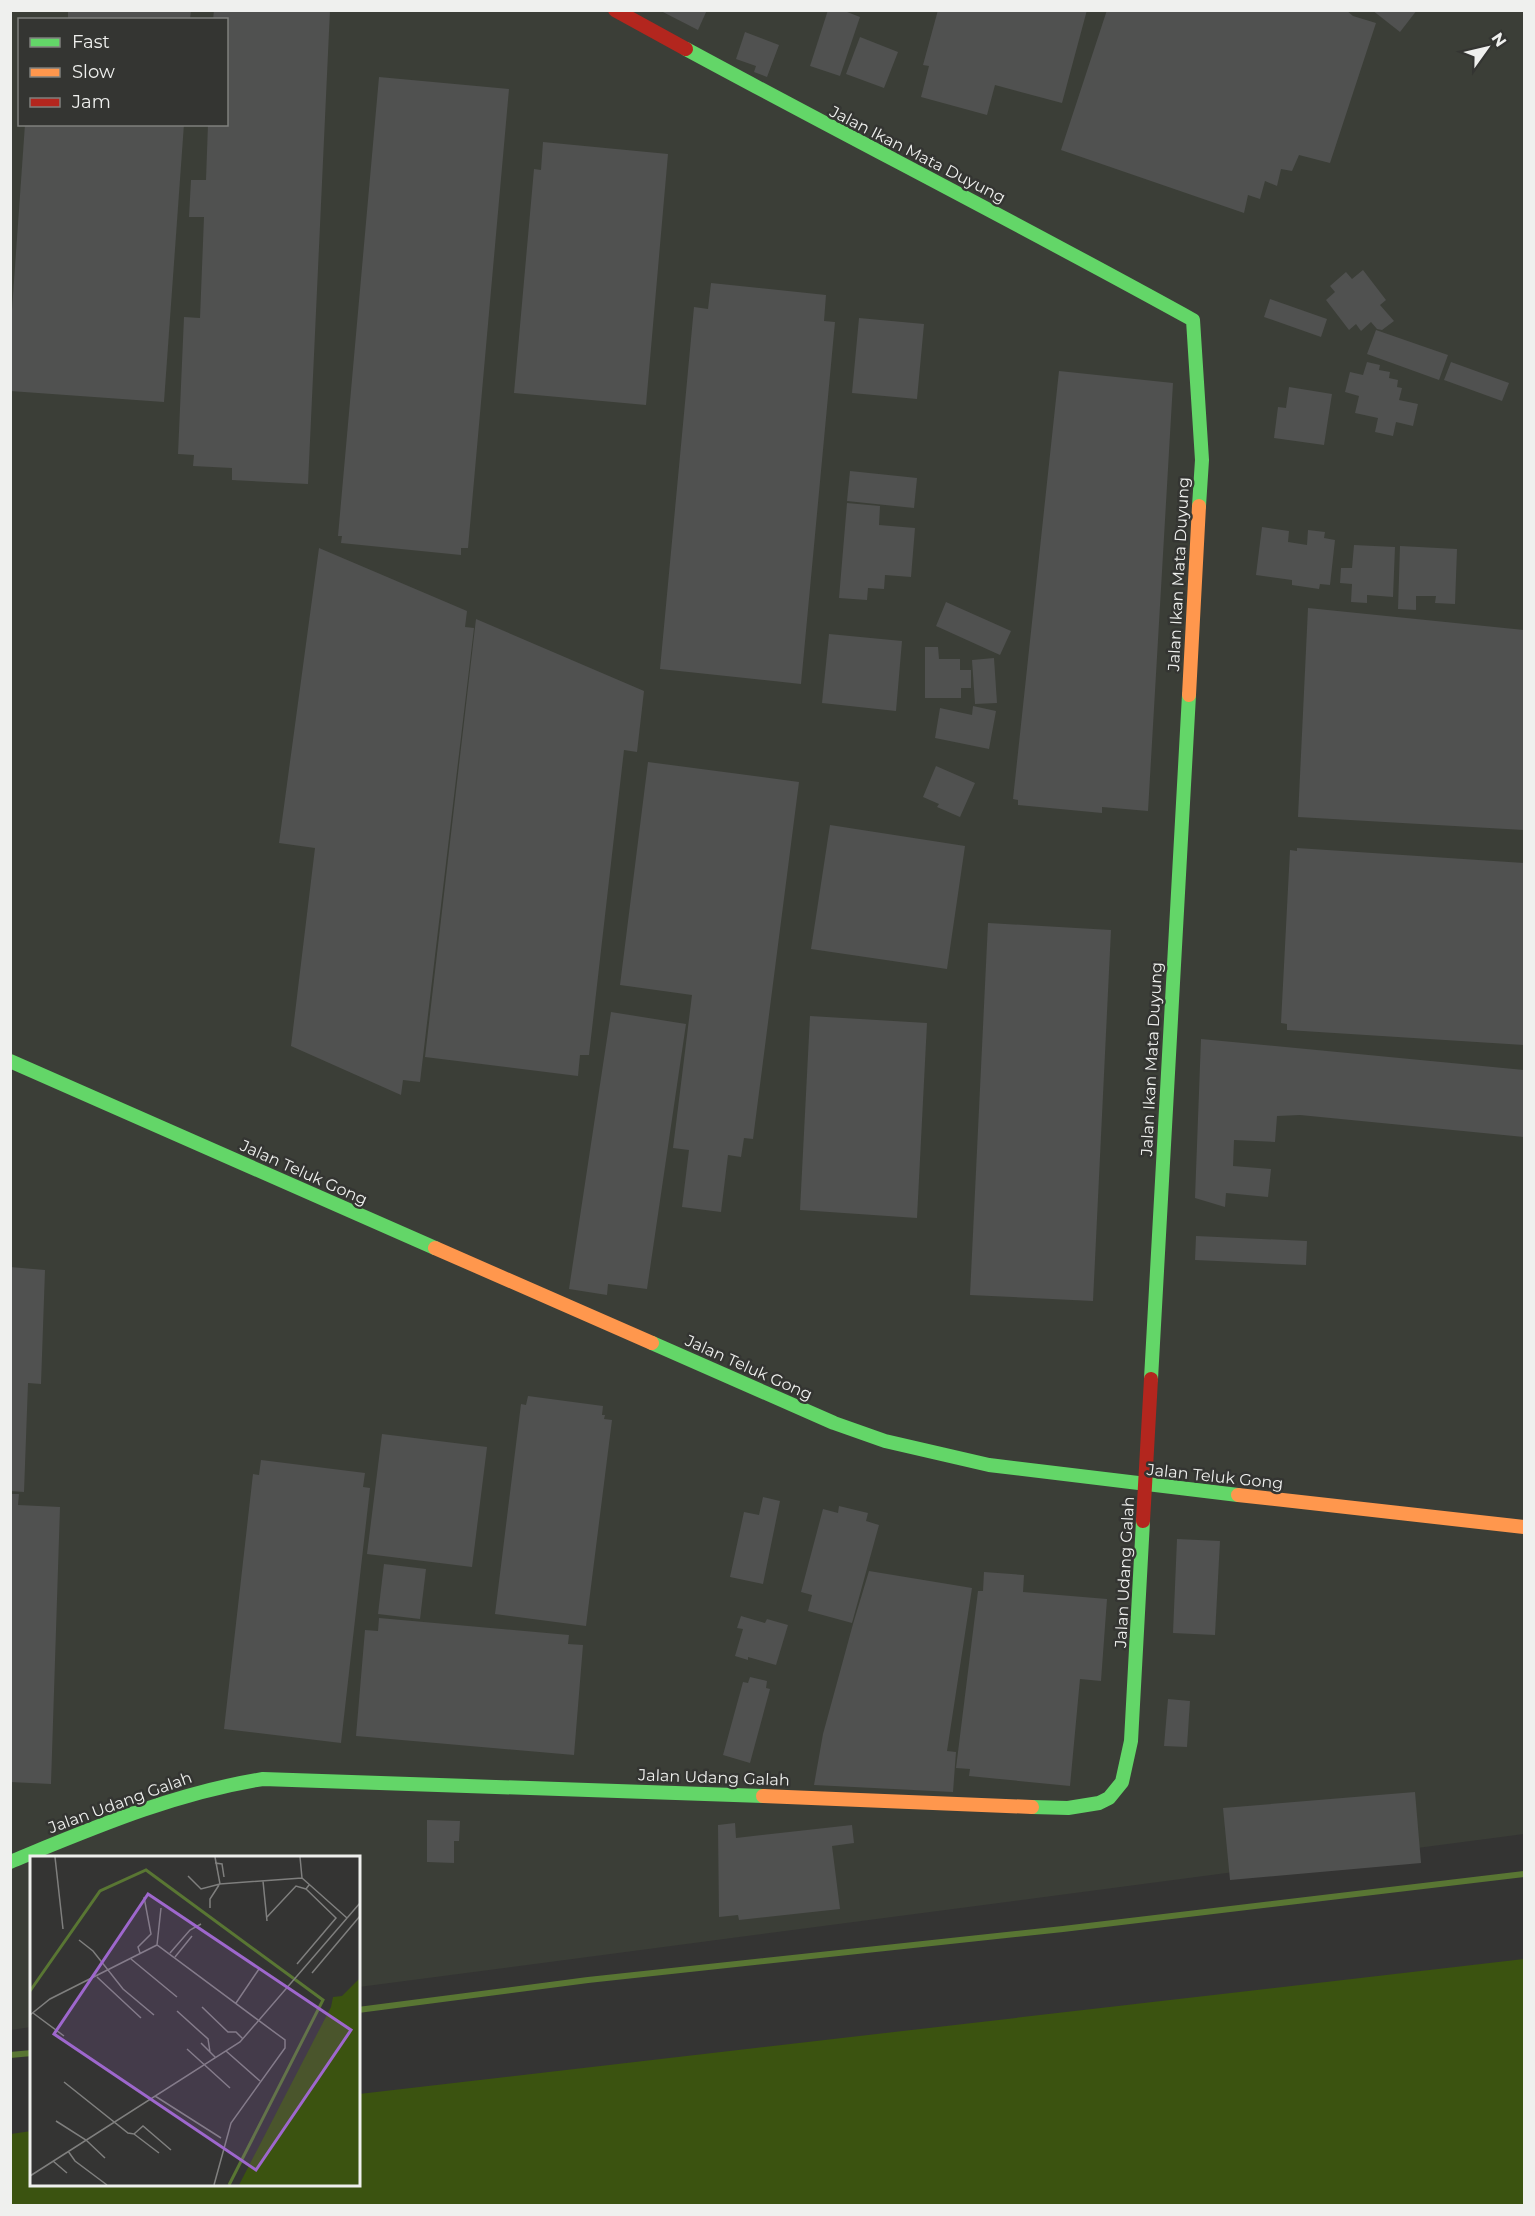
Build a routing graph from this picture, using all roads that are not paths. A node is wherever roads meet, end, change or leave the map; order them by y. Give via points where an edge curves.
1 (615, 10) edge
2 (10, 1061) edge
3 (1145, 1485) junction
4 (1524, 1527) edge
5 (10, 1862) edge

1 - 3 street, Jalan Ikan Mata Duyung via 1193,320 1202,460
2 - 3 street, Jalan Teluk Gong via 834,1423 885,1441 989,1465
3 - 4 street, Jalan Teluk Gong
3 - 5 street, Jalan Udang Galah via 1129,1759 1125,1778 1105,1801 1068,1808 263,1779 228,1783 162,1802

